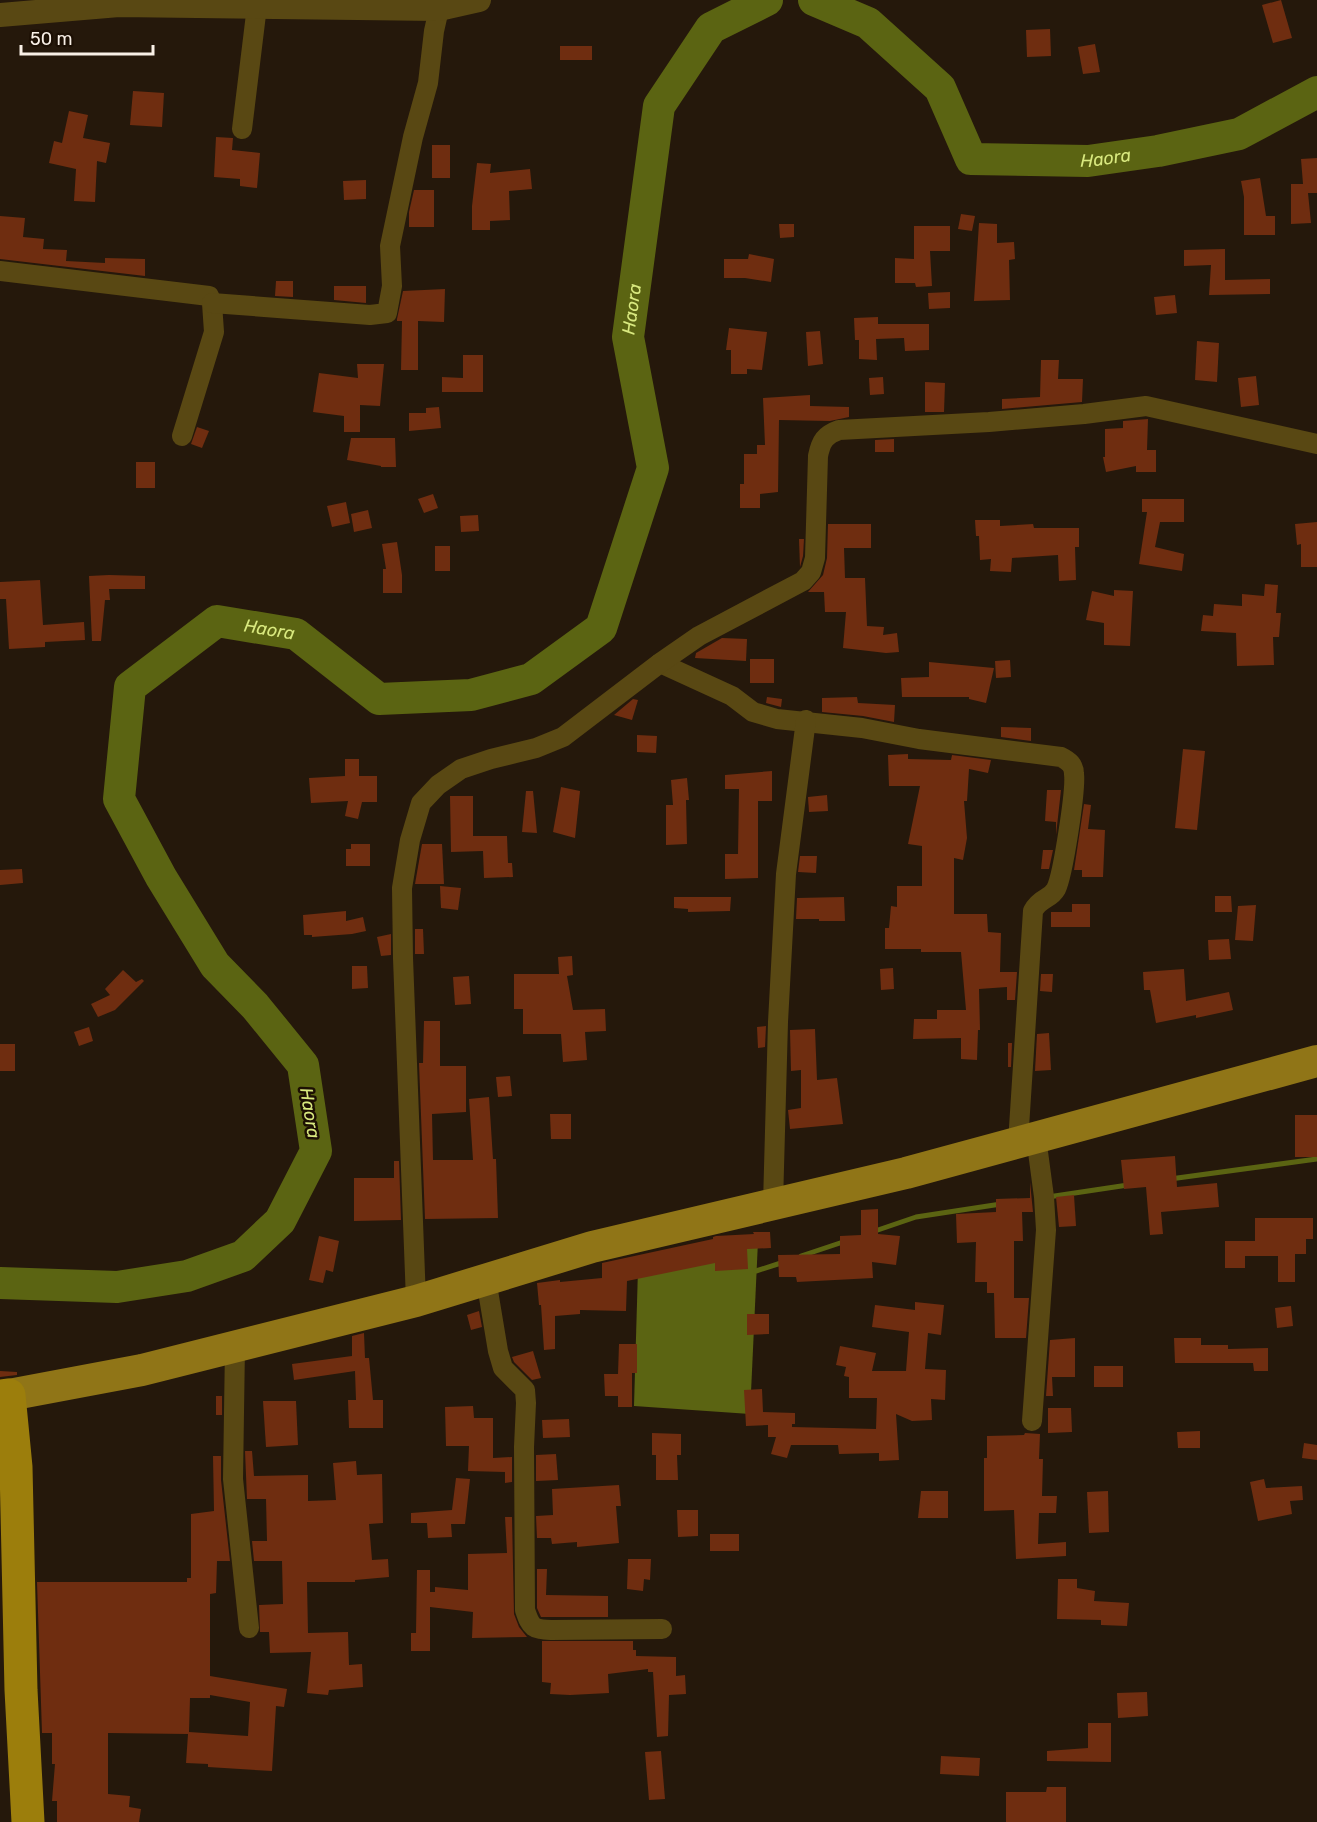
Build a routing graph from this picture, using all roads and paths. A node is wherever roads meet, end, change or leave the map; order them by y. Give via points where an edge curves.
1 (479, 0) edge
2 (257, 6) junction
3 (439, 9) junction
4 (0, 15) edge
5 (242, 129) dead end
6 (0, 271) edge
7 (212, 303) junction
8 (182, 436) dead end
9 (1317, 444) edge
10 (660, 663) junction
11 (806, 720) junction
12 (1317, 1061) edge
13 (1027, 1140) junction
14 (773, 1204) junction
15 (486, 1279) junction
16 (416, 1301) junction
17 (235, 1346) junction
18 (4, 1396) edge
19 (1032, 1421) dead end
20 (249, 1628) dead end
21 (662, 1629) dead end
22 (28, 1822) edge

1 - 3 street
2 - 3 street
2 - 4 street via 118,5
2 - 5 street
3 - 7 street via 428,83 390,246 392,286 387,313
6 - 7 street via 209,296
7 - 8 street via 214,332
9 - 10 street via 1146,406 989,422 839,430 828,434 820,445 815,558 811,572 803,581 699,636
10 - 11 street via 732,696 753,712 777,719
10 - 16 street via 563,736 536,748 461,769 438,785 421,804 402,888
11 - 13 street via 1070,761 1075,772 1060,876 1055,891 1038,902 1034,911
11 - 14 street via 786,874
12 - 13 main road
13 - 14 main road
13 - 19 street via 1044,1197 1046,1230
14 - 15 main road via 592,1246
15 - 16 main road
15 - 21 street via 503,1368 525,1390 525,1610 530,1624 551,1630
16 - 17 main road
17 - 18 main road via 142,1370
17 - 20 street via 233,1479
18 - 22 highway via 16,1467

